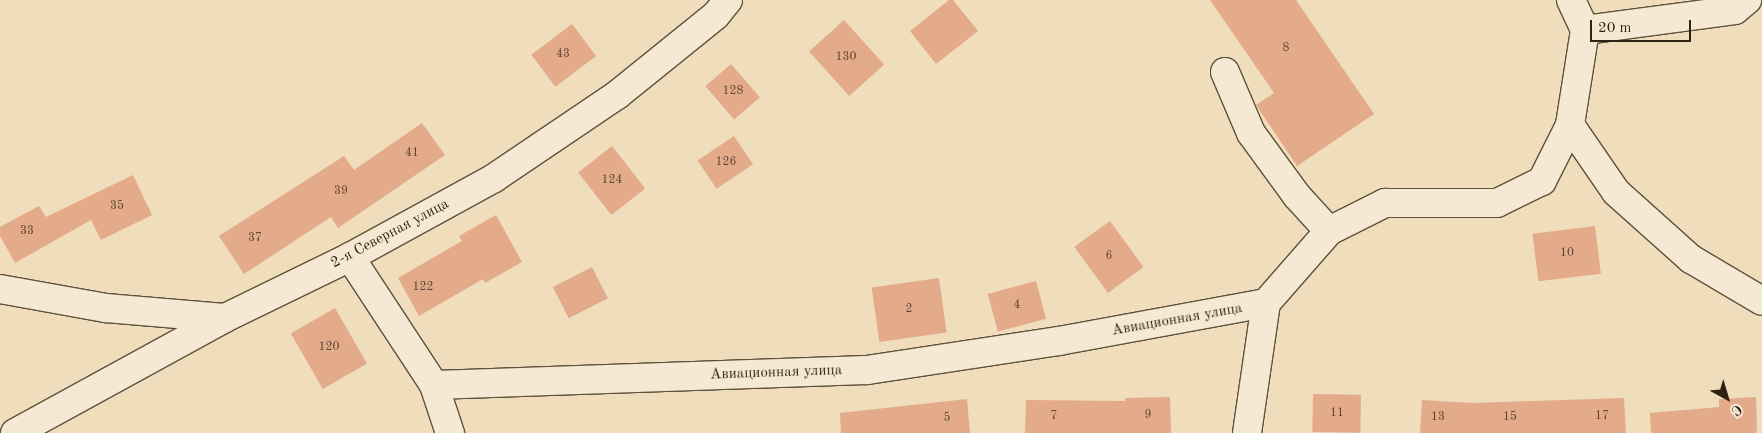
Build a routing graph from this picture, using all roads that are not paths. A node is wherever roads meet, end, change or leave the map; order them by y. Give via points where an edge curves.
1 (728, 0) edge
2 (1571, 0) edge
3 (1747, 0) edge
4 (1585, 30) junction
5 (1225, 72) dead end
6 (1570, 125) junction
7 (1330, 231) junction
8 (350, 258) junction
9 (0, 290) edge
10 (1762, 301) edge
11 (1266, 304) junction
12 (225, 318) junction
13 (434, 385) junction
14 (15, 433) edge
15 (450, 433) edge
16 (1247, 433) edge

1 - 8 street, 2-я Северная улица via 716,15 617,95 494,178
2 - 4 street
3 - 4 street via 1735,10
4 - 6 street
5 - 7 street via 1251,133 1297,196
6 - 7 street via 1542,181 1497,203 1385,203
6 - 10 street via 1616,192 1691,259
7 - 11 street
8 - 12 street, 2-я Северная улица
8 - 13 street
9 - 12 street via 106,308
11 - 13 street, Авиационная улица via 1059,341 867,370
11 - 16 street
12 - 14 street, 2-я Северная улица
13 - 15 street

